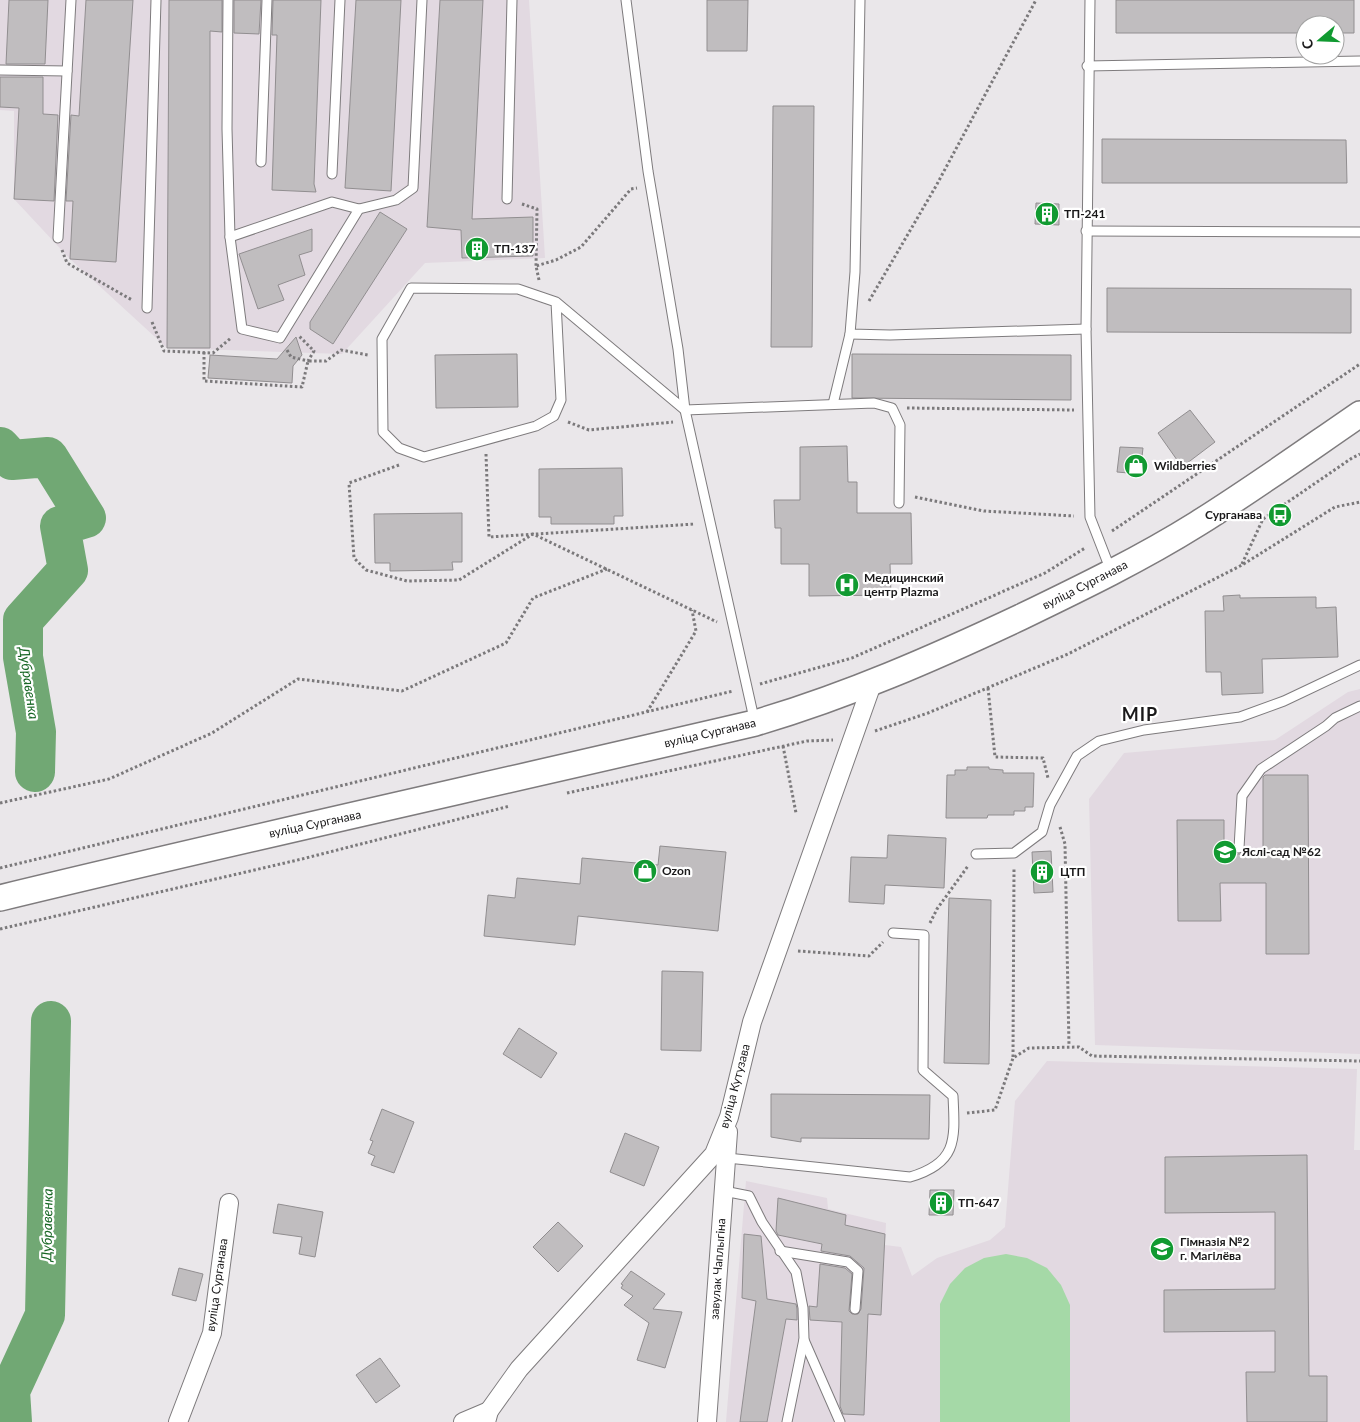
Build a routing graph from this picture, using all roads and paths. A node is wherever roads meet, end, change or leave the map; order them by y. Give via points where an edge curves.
1 (71, 0) edge
2 (156, 0) edge
3 (228, 0) edge
4 (267, 0) edge
5 (340, 0) edge
6 (422, 0) edge
7 (512, 0) edge
8 (626, 0) edge
9 (860, 0) edge
10 (1036, 0) edge
11 (1090, 0) edge
12 (1360, 61) edge
13 (1087, 66) junction
14 (0, 70) edge
15 (67, 71) junction
16 (262, 162) dead end
17 (332, 174) dead end
18 (651, 186) junction
19 (507, 199) joint
20 (359, 209) junction
21 (1086, 231) junction
22 (1360, 232) edge
23 (58, 238) dead end
24 (230, 238) junction
25 (536, 266) junction
26 (544, 298) junction
27 (556, 302) junction
28 (147, 308) dead end
29 (289, 326) junction
30 (1086, 329) junction
31 (850, 334) junction
32 (280, 338) junction
33 (204, 352) dead end
34 (382, 358) junction
35 (308, 361) junction
36 (1360, 364) edge
37 (833, 404) junction
38 (892, 408) junction
39 (685, 410) junction
40 (1088, 410) junction
41 (1360, 414) edge
42 (554, 416) junction
43 (688, 420) junction
44 (486, 440) junction
45 (1360, 454) edge
46 (424, 457) junction
47 (899, 499) joint
48 (1360, 502) edge
49 (1090, 517) junction
50 (710, 523) junction
51 (532, 534) junction
52 (1098, 539) junction
53 (1242, 565) junction
54 (607, 570) junction
55 (1112, 573) junction
56 (692, 610) junction
57 (734, 629) junction
58 (1360, 665) edge
59 (872, 684) junction
60 (746, 688) junction
61 (988, 688) junction
62 (1360, 706) edge
63 (647, 712) junction
64 (755, 723) junction
65 (851, 739) junction
66 (783, 746) junction
67 (566, 793) dead end
68 (1053, 800) junction
69 (0, 803) edge
70 (518, 804) dead end
71 (796, 813) dead end
72 (1239, 848) dead end
73 (976, 854) joint
74 (1014, 854) junction
75 (0, 868) edge
76 (0, 898) edge
77 (937, 909) dead end
78 (0, 929) edge
79 (892, 933) joint
80 (777, 950) junction
81 (1069, 1046) junction
82 (1013, 1058) junction
83 (1360, 1061) edge
84 (954, 1115) junction
85 (729, 1116) junction
86 (727, 1158) junction
87 (724, 1191) junction
88 (229, 1203) dead end
89 (780, 1251) junction
90 (855, 1309) dead end
91 (804, 1340) junction
92 (488, 1416) edge
93 (178, 1422) edge
94 (463, 1422) edge
95 (707, 1422) edge
96 (787, 1422) edge
97 (840, 1422) edge

1 - 15 lane
2 - 28 lane
3 - 24 lane
4 - 16 lane
5 - 17 lane
6 - 20 lane via 413,188 396,200
7 - 19 lane
8 - 18 lane
9 - 31 lane via 855,272
10 - 31 path via 936,186
11 - 13 lane
12 - 13 lane
13 - 21 lane
14 - 15 lane
15 - 23 lane
18 - 25 path via 631,189 581,247
18 - 39 lane
19 - 25 path via 536,209
20 - 24 lane via 332,202
20 - 29 lane
21 - 22 lane
21 - 30 lane
24 - 32 lane via 242,329
25 - 26 path
26 - 27 lane
26 - 34 lane via 518,289 411,288 382,339
27 - 39 lane
27 - 42 lane via 561,400
29 - 32 lane
29 - 35 path via 314,351
30 - 31 lane
30 - 40 lane
31 - 37 lane
32 - 35 path via 291,357
33 - 35 path via 204,381 302,387
34 - 35 path via 341,350 326,362
34 - 46 lane via 383,432 398,448
36 - 52 path
37 - 38 lane via 874,402
37 - 39 lane
38 - 40 path
38 - 47 lane via 900,425
39 - 43 lane
40 - 49 lane
41 - 55 main road, вуліца Сурганава via 1197,524
42 - 43 path via 590,430
42 - 44 lane via 536,426
43 - 50 lane
44 - 46 lane
44 - 51 path via 489,537
45 - 53 path via 1263,519
46 - 51 path via 349,483 354,558 366,570 407,581 459,580
47 - 49 path via 984,511
48 - 53 path via 1335,507
49 - 52 lane
50 - 51 path
50 - 57 lane
51 - 54 path
52 - 55 lane
52 - 60 path via 1045,573 852,658
53 - 61 path via 1068,654
54 - 56 path
54 - 69 path via 533,598 506,643 402,691 298,679 212,733 108,779
55 - 59 main road, вуліца Сурганава
56 - 57 path
56 - 63 path via 696,631
57 - 60 lane
58 - 68 lane via 1284,701 1240,717 1144,730 1099,741 1077,756
59 - 64 main road, вуліца Сурганава
59 - 65 street, вуліца Кутузава
60 - 63 path
60 - 64 lane
61 - 65 path
61 - 68 path via 995,757 1042,758
62 - 72 lane via 1335,718 1261,769 1242,796
63 - 75 path
64 - 76 main road, вуліца Сурганава
65 - 66 path
65 - 80 street, вуліца Кутузава
66 - 67 path
66 - 71 path
68 - 74 lane via 1042,832
68 - 81 path via 1065,844
70 - 78 path via 302,859
73 - 74 lane
73 - 77 path
74 - 82 path
79 - 80 path via 869,956
79 - 84 lane via 924,935 922,1070 953,1096
80 - 85 street, вуліца Кутузава via 752,1022
81 - 82 path via 1028,1048
81 - 83 path via 1079,1047 1092,1056
82 - 84 path via 996,1110
84 - 86 lane via 953,1145 942,1161 931,1171 910,1176
85 - 86 street, завулак Чаплыгіна
85 - 92 street, вуліца Кутузава via 714,1154 519,1369
86 - 87 street, завулак Чаплыгіна
87 - 89 lane via 750,1196
87 - 95 street, завулак Чаплыгіна
88 - 93 street, вуліца Сурганава via 212,1333
89 - 90 lane via 848,1262 858,1271
89 - 91 lane via 796,1272 803,1308
91 - 96 lane
91 - 97 lane
92 - 94 street

